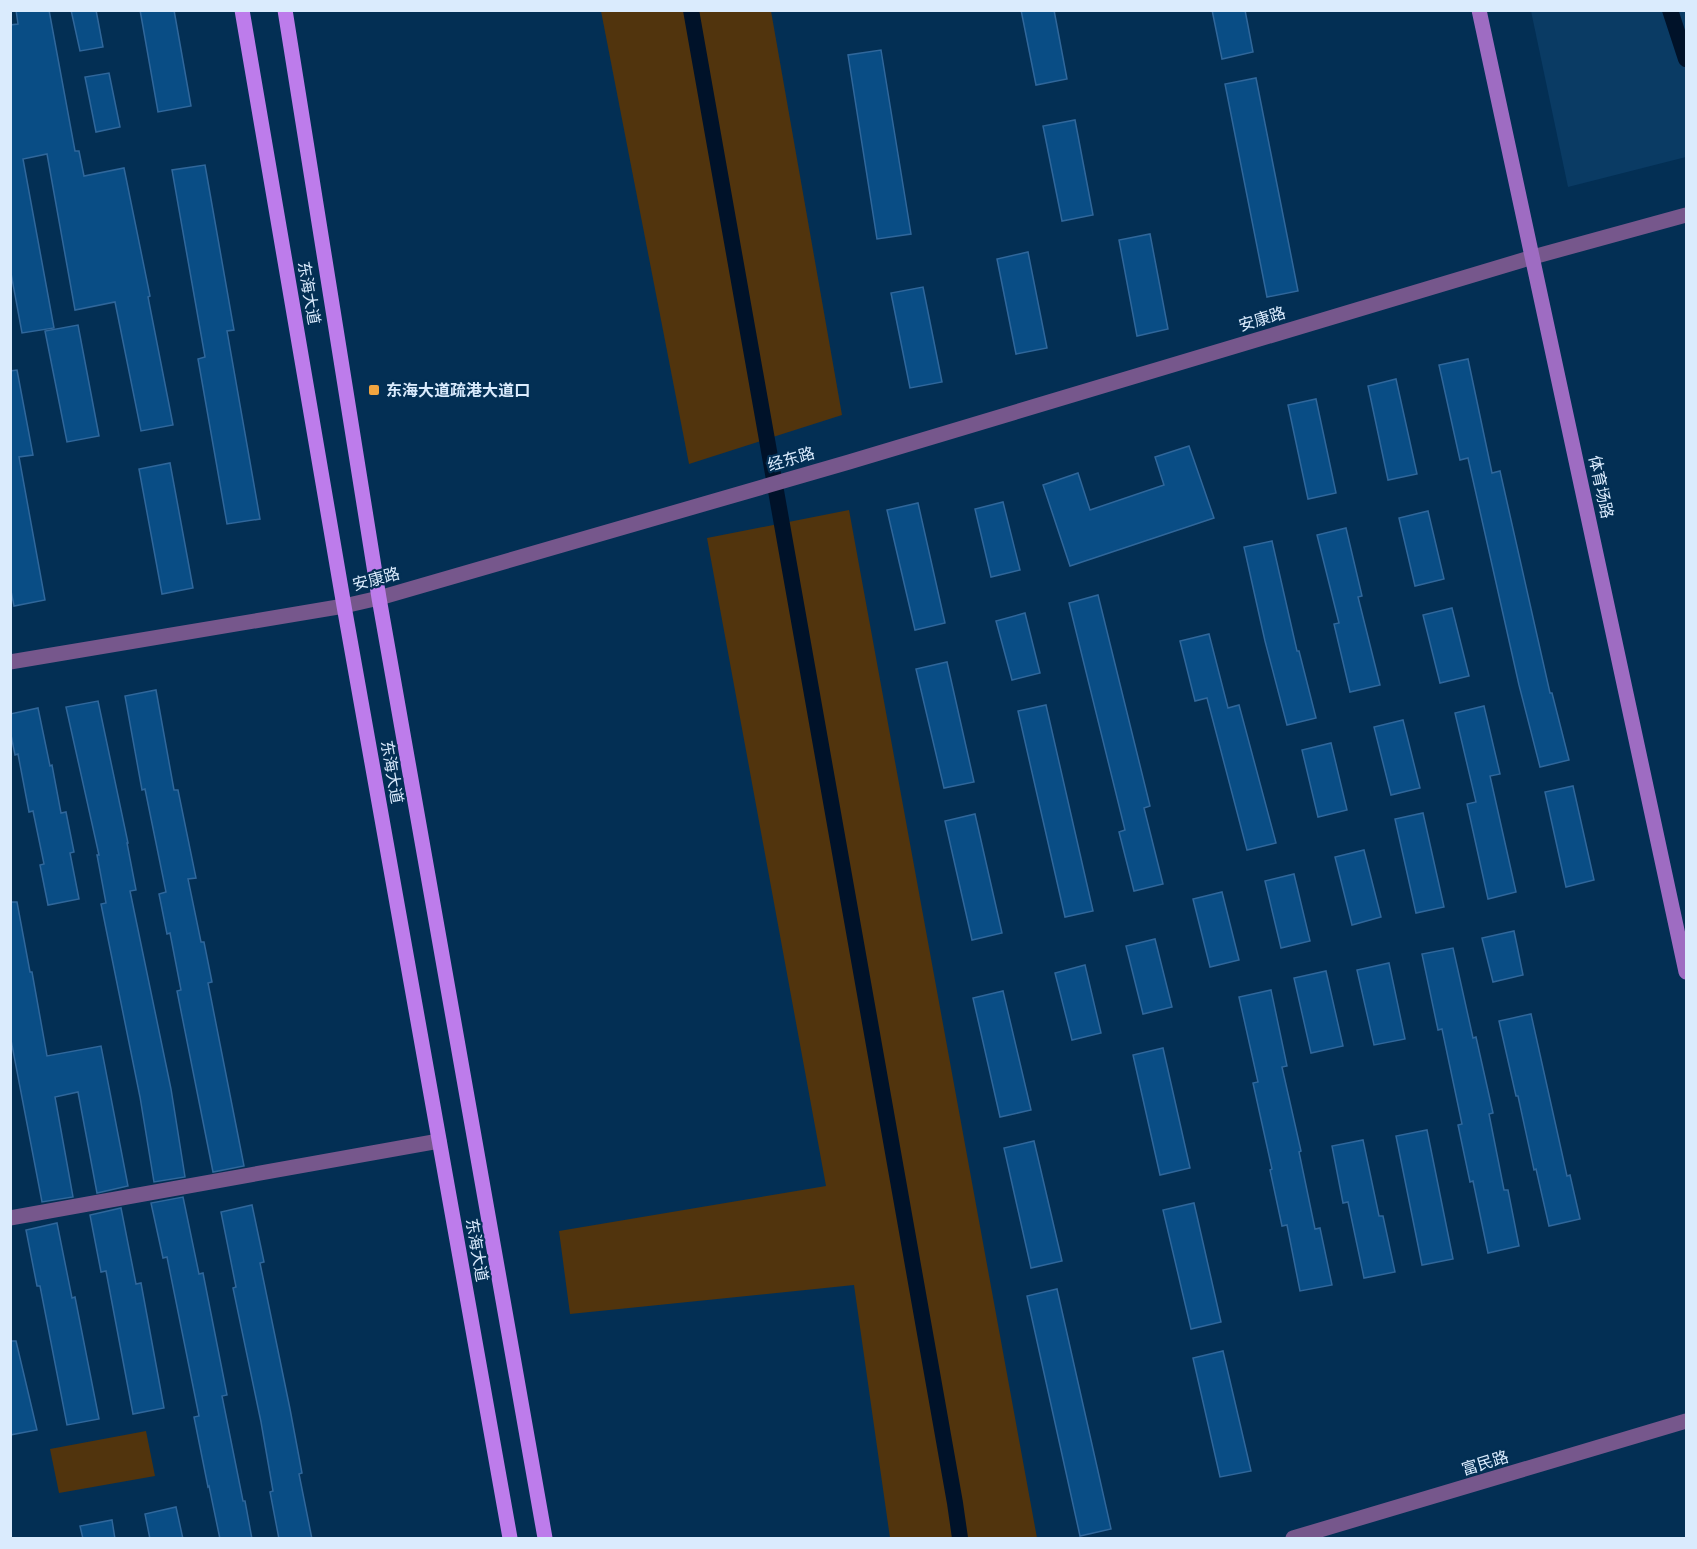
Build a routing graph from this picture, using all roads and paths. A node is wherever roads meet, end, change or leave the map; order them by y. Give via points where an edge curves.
1 (242, 10) edge
2 (285, 10) edge
3 (1479, 10) edge
4 (1686, 215) edge
5 (1533, 257) junction
6 (849, 462) joint
7 (742, 492) joint
8 (379, 598) junction
9 (344, 606) junction
10 (10, 663) edge
11 (1686, 972) edge
12 (440, 1141) junction
13 (10, 1218) edge
14 (1686, 1421) edge
15 (510, 1539) edge
16 (545, 1539) edge
17 (1293, 1539) edge

1 - 9 main road, 东海大道
2 - 8 main road, 东海大道
3 - 5 main road, 体育场路
4 - 5 street, 安康路
5 - 6 street, 安康路
5 - 11 main road, 体育场路
6 - 7 street, 经东路
7 - 8 street, 安康路
8 - 9 street, 安康路
8 - 16 main road, 东海大道
9 - 10 street, 安康路
9 - 12 main road, 东海大道
12 - 13 street
12 - 15 main road, 东海大道
14 - 17 street, 富民路

